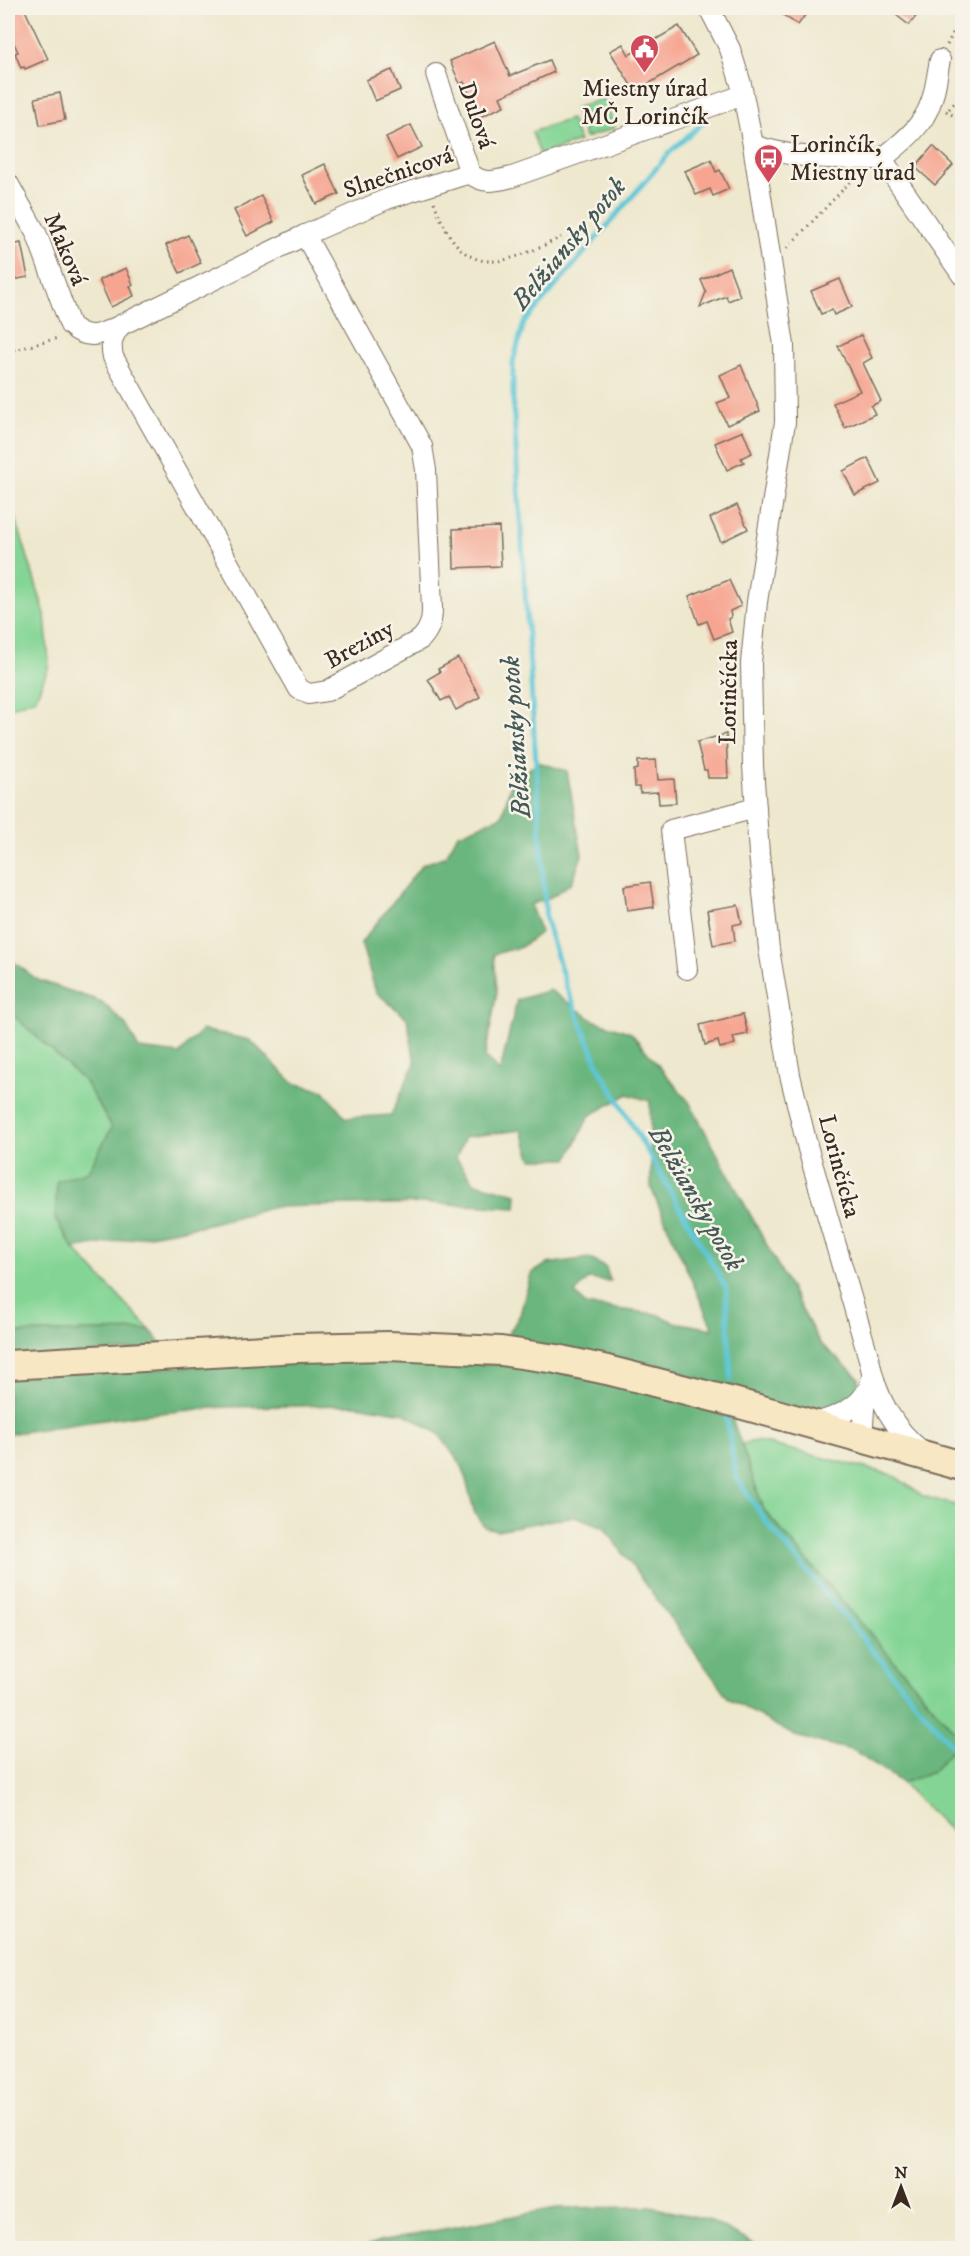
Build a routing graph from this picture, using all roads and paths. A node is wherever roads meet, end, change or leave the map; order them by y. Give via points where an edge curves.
1 (709, 8) edge
2 (963, 15) edge
3 (940, 60) joint
4 (436, 74) dead end
5 (743, 95) junction
6 (753, 145) junction
7 (878, 159) junction
8 (470, 173) junction
9 (8, 183) edge
10 (428, 186) junction
11 (305, 235) junction
12 (561, 237) dead end
13 (772, 264) junction
14 (963, 275) edge
15 (121, 325) junction
16 (79, 333) junction
17 (8, 352) edge
18 (756, 808) junction
19 (687, 969) dead end
20 (8, 1365) edge
21 (872, 1377) junction
22 (865, 1396) junction
23 (886, 1408) junction
24 (812, 1424) junction
25 (869, 1440) junction
26 (929, 1456) junction
27 (963, 1466) edge

1 - 5 street, Lorinčícka via 730,49
2 - 3 path
3 - 7 street via 923,119 912,133
4 - 8 street, Dulová
5 - 6 street, Lorinčícka
5 - 8 street, Slnečnicová via 495,182 477,179
6 - 7 street via 807,158
6 - 13 street, Lorinčícka
7 - 13 path
7 - 14 street
8 - 10 street, Slnečnicová
9 - 16 street, Maková via 38,236 70,325
10 - 11 street, Slnečnicová via 387,199
10 - 12 path via 447,232 478,261 518,256
11 - 15 street, Slnečnicová
11 - 15 street, Breziny via 422,446 426,470 432,608 429,631 327,691 309,694 299,689 287,668 113,357 113,336
13 - 18 street, Lorinčícka via 784,345 785,412 751,663
15 - 16 street, Slnečnicová via 89,336
16 - 17 path
18 - 19 street via 671,830
18 - 21 street, Lorinčícka via 769,949 790,1075
20 - 24 main road via 297,1348 389,1346 480,1350 607,1370
21 - 22 street
21 - 23 street, Lorinčícka
22 - 24 street via 843,1413
22 - 25 street
23 - 25 street via 884,1425
23 - 26 street, Lorinčícka via 904,1436
24 - 25 main road
25 - 26 main road
26 - 27 main road

